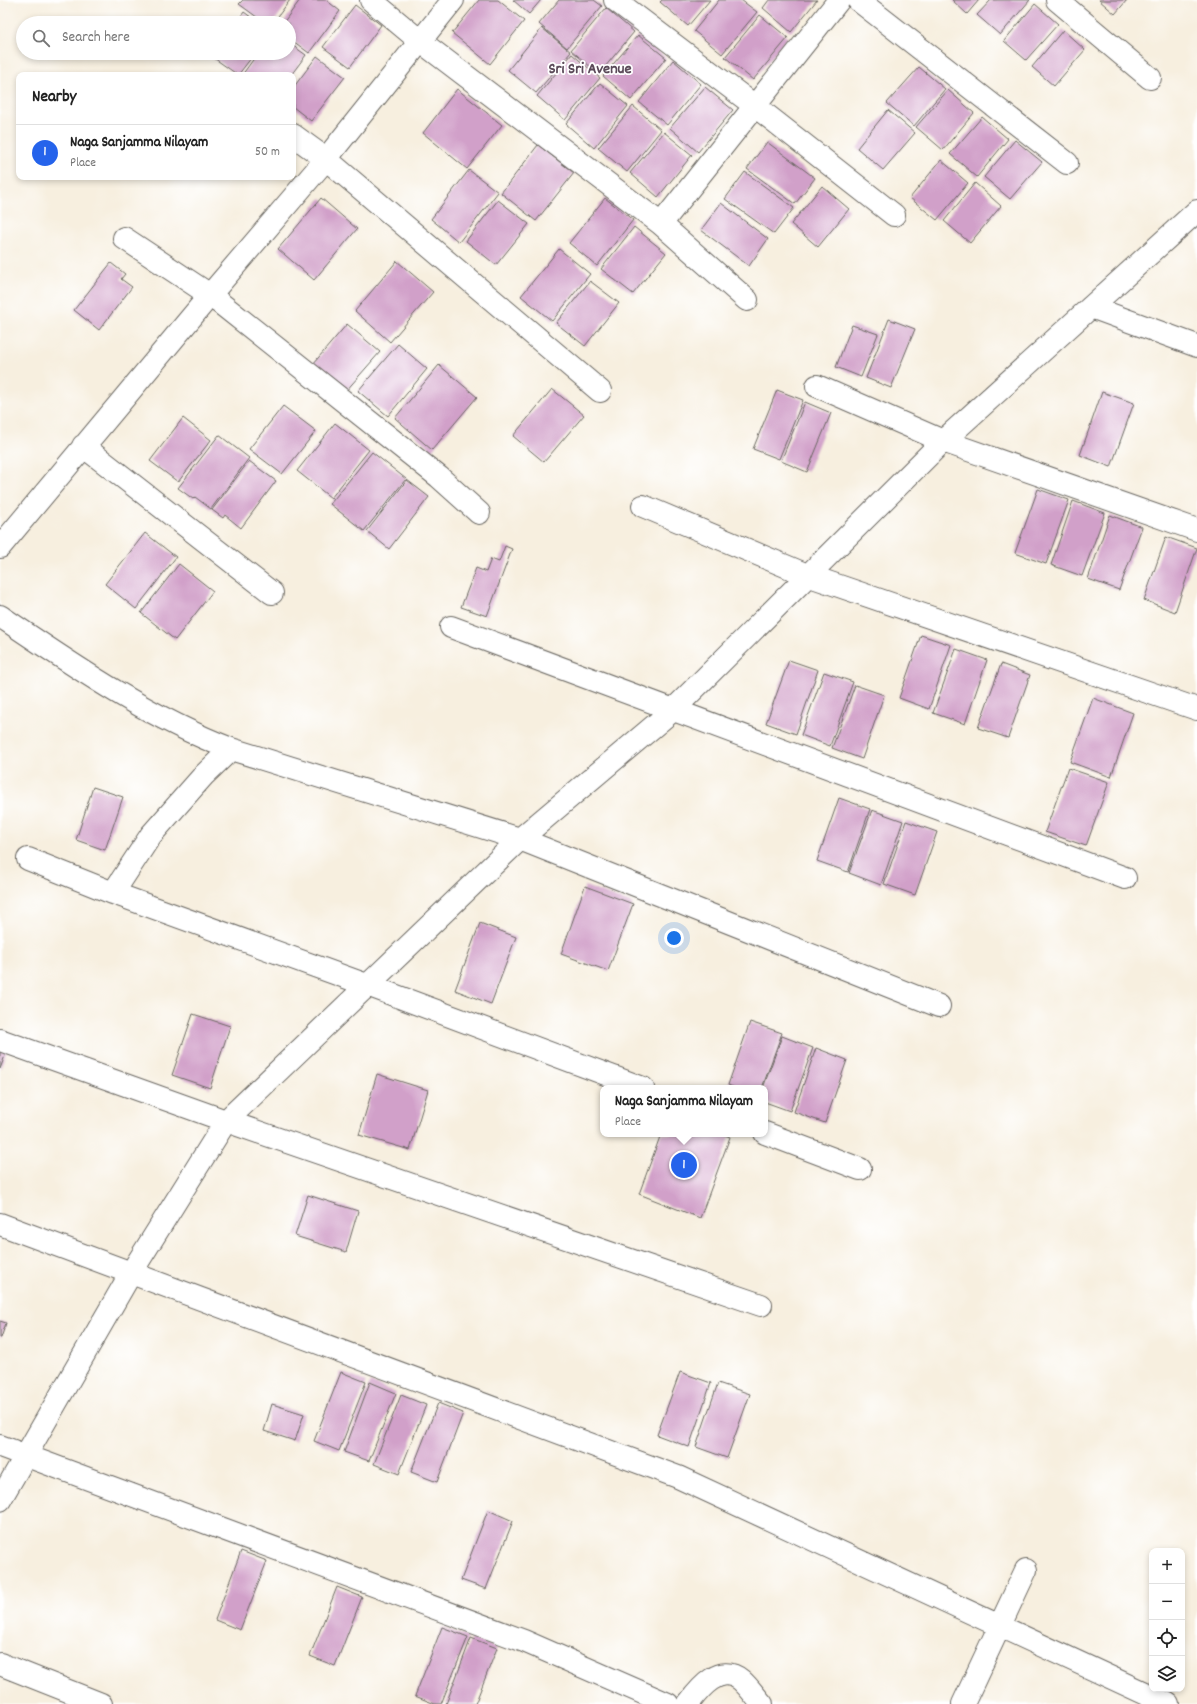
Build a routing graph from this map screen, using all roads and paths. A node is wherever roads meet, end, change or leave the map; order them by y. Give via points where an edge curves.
1 (371, 0) edge
2 (453, 0) edge
3 (615, 0) edge
4 (839, 0) edge
5 (858, 0) edge
6 (1057, 0) edge
7 (420, 41) junction
8 (1150, 78) dead end
9 (755, 106) junction
10 (296, 137) edge
11 (326, 159) junction
12 (1067, 163) dead end
13 (1196, 213) edge
14 (894, 215) dead end
15 (661, 224) junction
16 (124, 238) dead end
17 (210, 295) junction
18 (747, 300) dead end
19 (1091, 307) junction
20 (1197, 346) edge
21 (817, 386) dead end
22 (600, 391) dead end
23 (943, 441) junction
24 (84, 446) junction
25 (643, 506) dead end
26 (479, 513) dead end
27 (1197, 530) edge
28 (0, 547) edge
29 (807, 575) junction
30 (272, 593) dead end
31 (0, 616) edge
32 (451, 627) dead end
33 (1197, 709) edge
34 (673, 710) junction
35 (231, 749) junction
36 (520, 839) junction
37 (28, 859) dead end
38 (1125, 878) dead end
39 (113, 893) junction
40 (367, 985) junction
41 (939, 1006) dead end
42 (0, 1040) edge
43 (635, 1085) edge
44 (226, 1121) junction
45 (768, 1134) edge
46 (860, 1169) dead end
47 (0, 1224) edge
48 (130, 1273) junction
49 (761, 1305) dead end
50 (0, 1446) edge
51 (25, 1455) junction
52 (0, 1500) edge
53 (1026, 1570) dead end
54 (1000, 1626) junction
55 (0, 1664) edge
56 (101, 1704) edge
57 (668, 1704) edge
58 (688, 1704) edge
59 (762, 1704) edge
60 (963, 1704) edge
61 (1168, 1704) edge

1 - 7 street
2 - 7 street
3 - 9 street
4 - 9 street
5 - 12 street
6 - 8 street
7 - 11 street
7 - 15 street
9 - 14 street
9 - 15 street
10 - 11 street
11 - 17 street
11 - 22 street
13 - 19 street
15 - 18 street
16 - 17 street
17 - 24 street
17 - 26 street via 439,478
19 - 20 street
19 - 23 street
21 - 23 street
23 - 27 street
23 - 29 street
24 - 28 street
24 - 30 street
25 - 29 street
29 - 33 street
29 - 34 street
31 - 35 street via 89,676 196,735
32 - 34 street
34 - 36 street
34 - 38 street
35 - 36 street
35 - 39 street via 204,775 151,835
36 - 40 street
36 - 41 street
37 - 39 street
39 - 40 street
40 - 43 street
40 - 44 street
42 - 44 street
44 - 48 street
44 - 49 street
45 - 46 street
47 - 48 street
48 - 51 street
48 - 54 street via 678,1477
50 - 51 street
51 - 52 street
51 - 57 street via 524,1641
53 - 54 street
54 - 60 street
54 - 61 street
55 - 56 street
58 - 59 street via 714,1676 729,1674 741,1680

